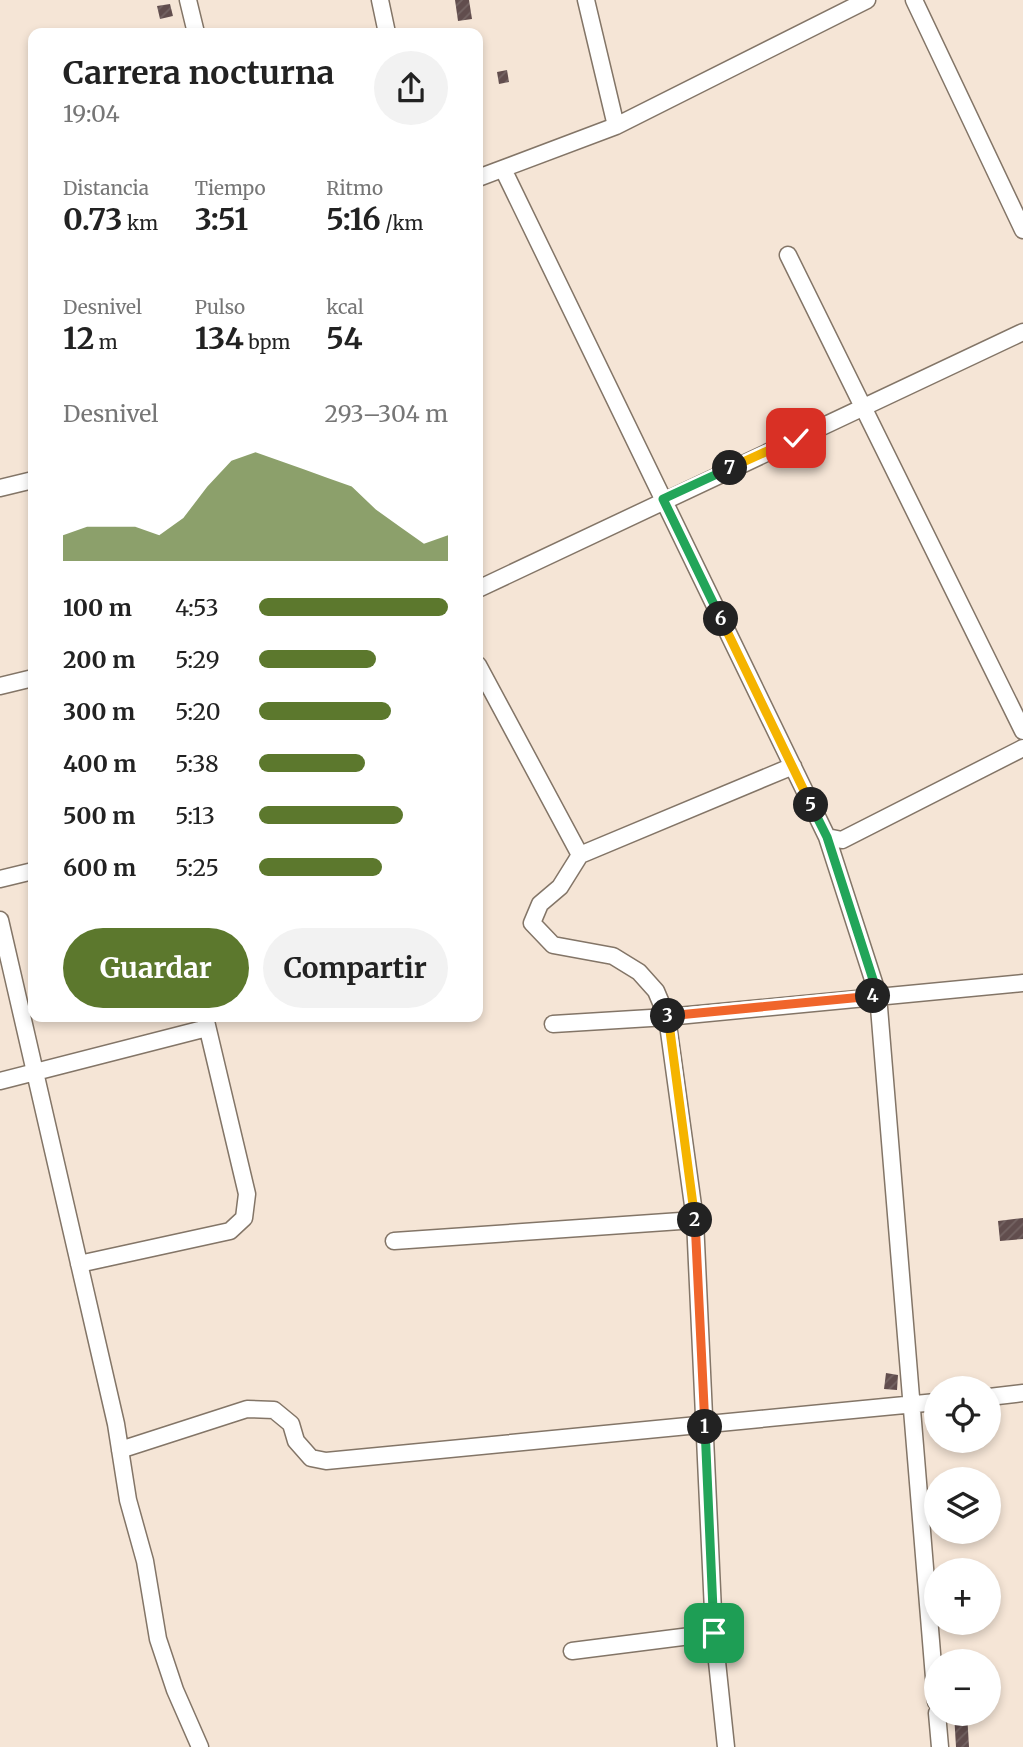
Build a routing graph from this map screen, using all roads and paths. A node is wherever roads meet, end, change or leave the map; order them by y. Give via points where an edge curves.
1 (188, 0) edge
2 (380, 0) edge
3 (586, 0) edge
4 (867, 0) edge
5 (914, 0) edge
6 (195, 28) edge
7 (386, 28) edge
8 (616, 126) junction
9 (503, 169) junction
10 (483, 176) edge
11 (1023, 230) edge
12 (788, 255) dead end
13 (1023, 332) edge
14 (862, 407) junction
15 (28, 481) edge
16 (0, 488) edge
17 (663, 499) junction
18 (483, 587) edge
19 (483, 674) edge
20 (28, 679) edge
21 (0, 686) edge
22 (1023, 731) edge
23 (1023, 748) edge
24 (793, 766) junction
25 (827, 837) junction
26 (580, 855) junction
27 (28, 872) edge
28 (0, 879) edge
29 (0, 920) edge
30 (1023, 983) edge
31 (878, 995) junction
32 (667, 1017) junction
33 (206, 1022) edge
34 (553, 1024) dead end
35 (35, 1073) junction
36 (0, 1081) edge
37 (695, 1220) junction
38 (394, 1241) dead end
39 (79, 1264) junction
40 (1023, 1393) edge
41 (1001, 1396) edge
42 (924, 1404) edge
43 (912, 1405) junction
44 (705, 1424) junction
45 (120, 1450) junction
46 (714, 1633) junction
47 (932, 1649) edge
48 (572, 1651) dead end
49 (938, 1726) edge
50 (200, 1747) edge
51 (726, 1747) edge
52 (940, 1747) edge

1 - 6 street
2 - 7 street
3 - 8 street
4 - 8 street
5 - 11 street
8 - 9 street
9 - 10 street
9 - 17 street
12 - 14 street
13 - 14 street
14 - 17 street
14 - 22 street
15 - 16 street
17 - 18 street
17 - 24 street
19 - 26 street
20 - 21 street
23 - 25 street via 842,840
24 - 25 street
24 - 26 street
25 - 31 street
26 - 32 street via 560,887 540,904 532,923 553,944 613,956 639,972 656,991
27 - 28 street
29 - 35 street
30 - 31 street
31 - 32 street
31 - 43 street
32 - 34 street
32 - 37 street
33 - 35 street
33 - 39 street via 247,1194 244,1219 230,1231
35 - 36 street
35 - 39 street
37 - 38 street
37 - 44 street
39 - 45 street
40 - 41 street
42 - 43 street
43 - 44 street
43 - 47 street
44 - 45 street via 326,1461 311,1458 296,1441 292,1424 274,1410 247,1409
44 - 46 street
45 - 50 street via 158,1639
46 - 48 street
46 - 51 street
49 - 52 street

